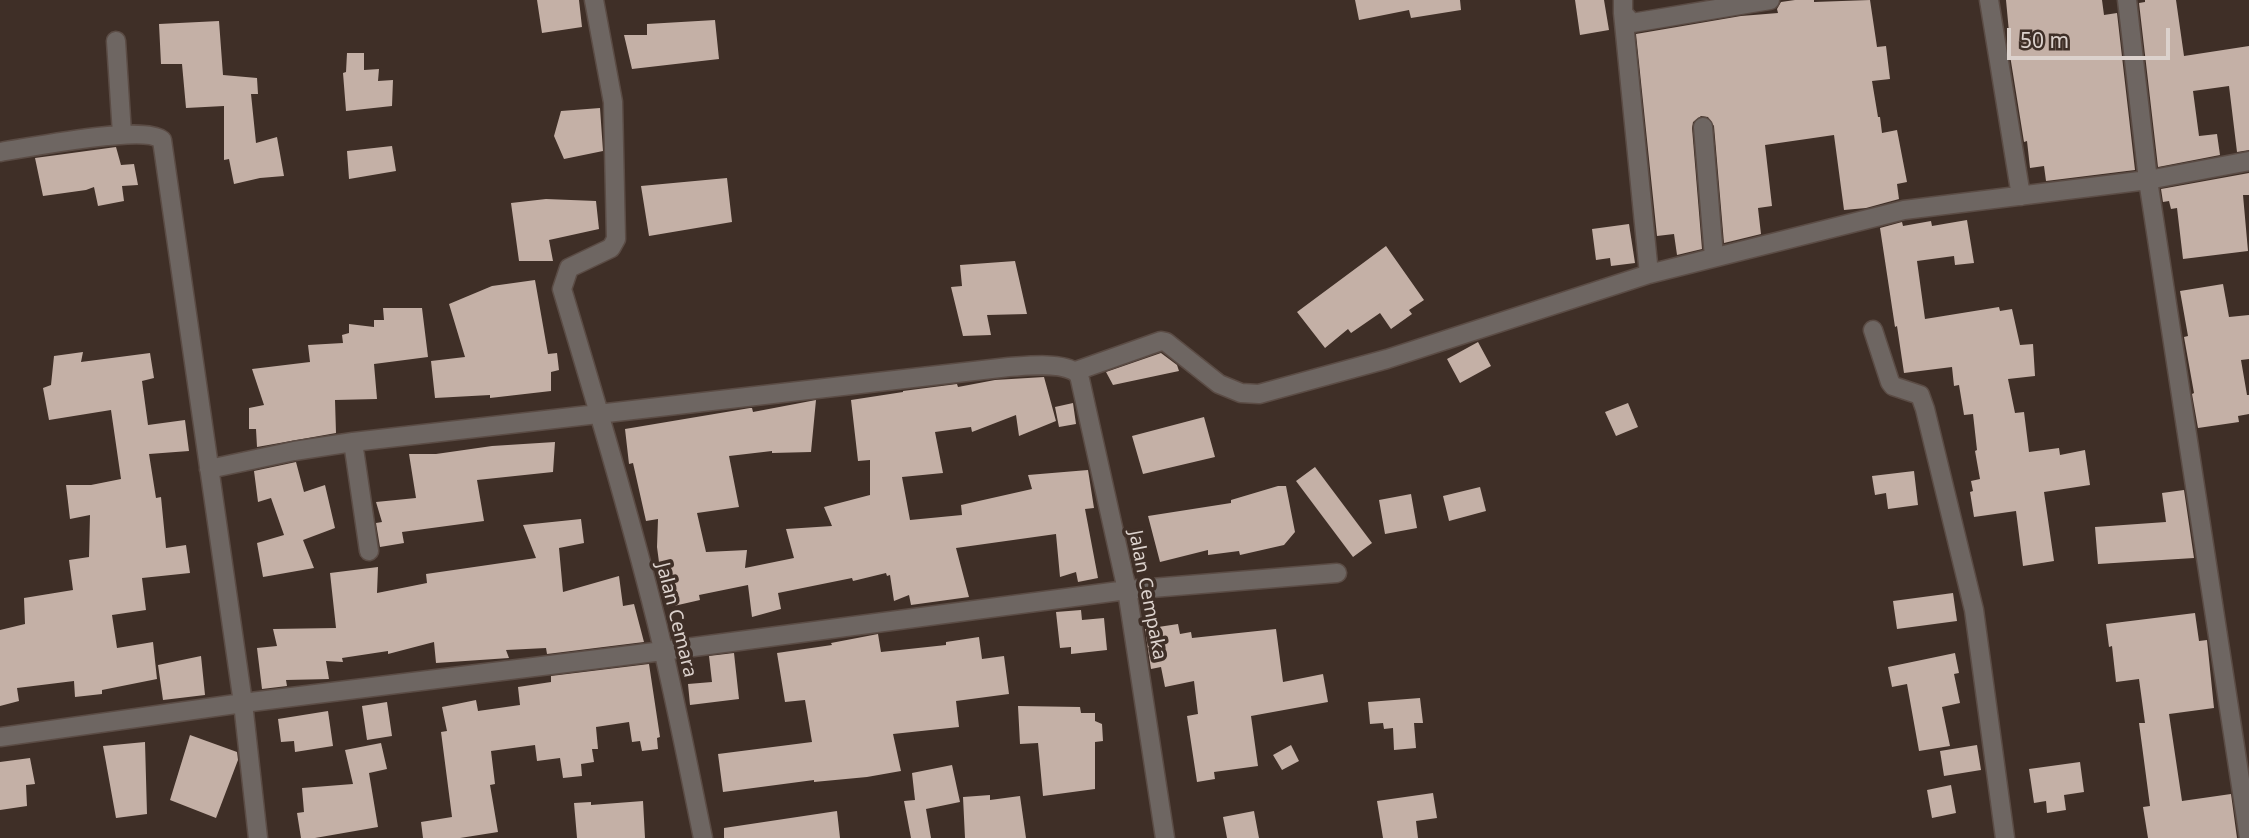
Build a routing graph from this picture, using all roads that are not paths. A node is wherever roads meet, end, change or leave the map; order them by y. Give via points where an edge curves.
1 (594, 0) edge
2 (1770, 0) edge
3 (1989, 0) edge
4 (2127, 0) edge
5 (1737, 3) edge
6 (1623, 6) edge
7 (116, 41) dead end
8 (1703, 127) dead end
9 (122, 134) junction
10 (0, 152) edge
11 (2249, 160) edge
12 (2148, 180) junction
13 (2021, 196) junction
14 (1714, 257) junction
15 (1649, 274) junction
16 (1873, 330) dead end
17 (1072, 370) junction
18 (600, 415) junction
19 (353, 442) junction
20 (209, 469) junction
21 (369, 551) dead end
22 (1337, 573) dead end
23 (1127, 590) junction
24 (663, 651) junction
25 (243, 703) junction
26 (0, 737) edge
27 (258, 838) edge
28 (703, 838) edge
29 (1165, 838) edge
30 (2006, 838) edge
31 (2249, 838) edge

1 - 18 street, Jalan Cemara via 613,102 616,239 611,248 569,268 562,289
2 - 5 street
3 - 13 street
4 - 12 street
5 - 6 street via 1632,23
6 - 15 street
7 - 9 street
8 - 14 street
9 - 10 street
9 - 20 street via 153,135 163,145
11 - 12 street
12 - 13 street
12 - 31 street
13 - 14 street via 1904,210
14 - 15 street
15 - 17 street via 1387,359 1259,394 1219,384 1161,341
16 - 30 street via 1890,382 1920,395 1925,409 1974,610
17 - 18 street via 1009,366
17 - 23 street, Jalan Cempaka via 1079,375
18 - 19 street
18 - 24 street, Jalan Cemara
19 - 20 street
19 - 21 street
20 - 25 street
22 - 23 street
23 - 24 street
23 - 29 street, Jalan Cempaka
24 - 25 street
24 - 28 street, Jalan Cemara
25 - 26 street
25 - 27 street

